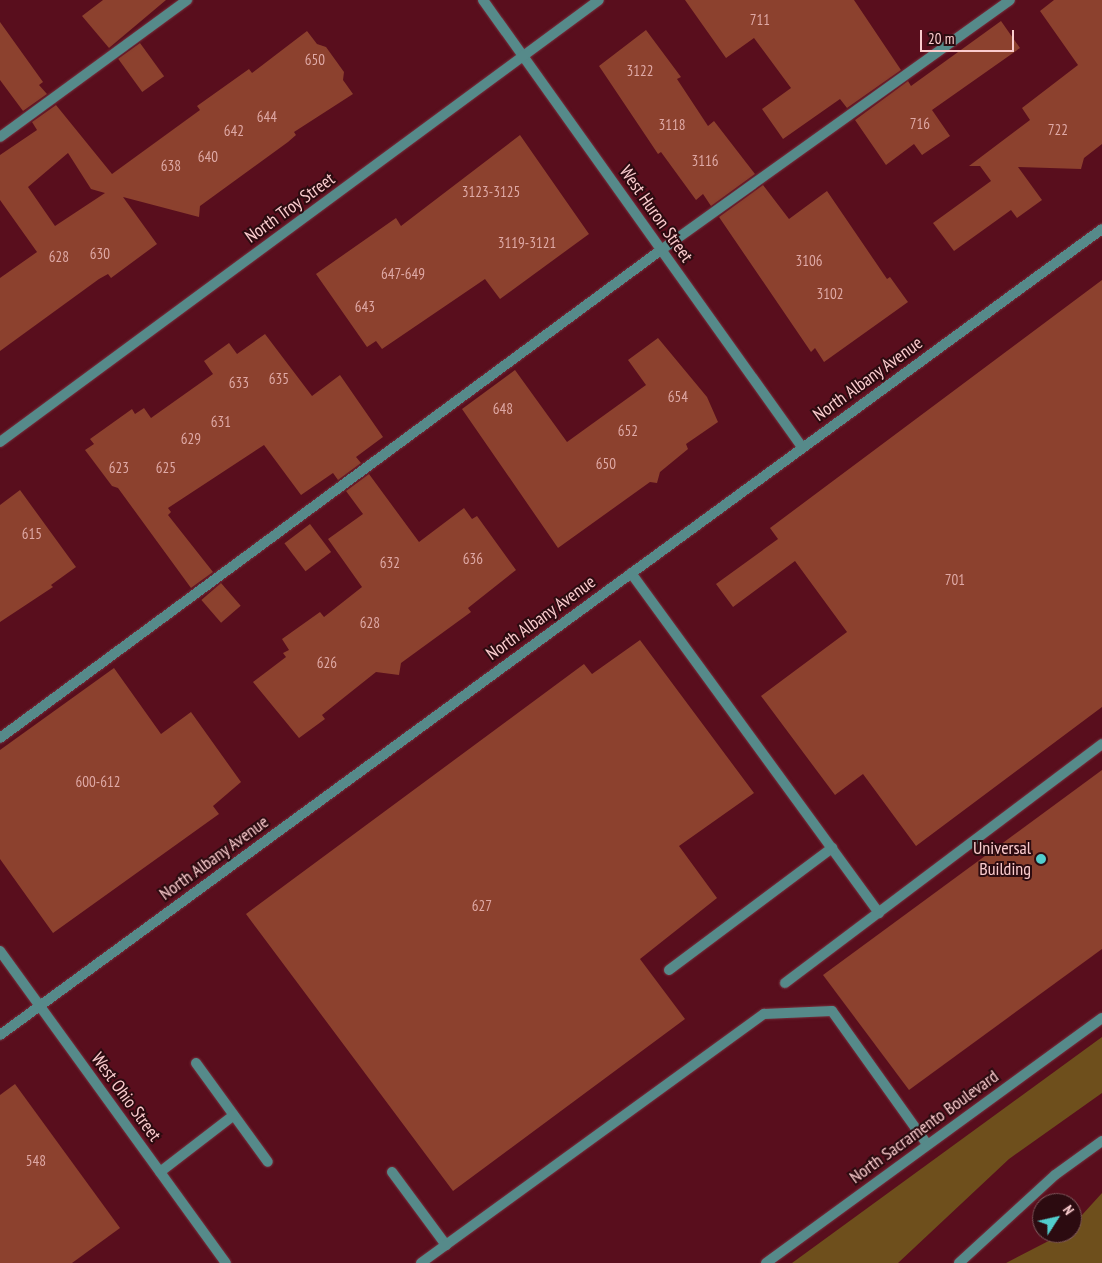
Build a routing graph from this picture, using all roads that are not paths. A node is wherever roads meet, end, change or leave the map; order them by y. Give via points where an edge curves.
1 (187, 0) edge
2 (483, 0) edge
3 (600, 0) edge
4 (1010, 0) edge
5 (523, 56) junction
6 (0, 137) edge
7 (1102, 229) edge
8 (661, 250) junction
9 (0, 442) edge
10 (802, 447) junction
11 (630, 572) junction
12 (0, 738) edge
13 (1102, 744) edge
14 (832, 848) junction
15 (879, 913) junction
16 (0, 951) edge
17 (669, 970) dead end
18 (785, 983) dead end
19 (40, 1006) junction
20 (1102, 1018) edge
21 (0, 1035) edge
22 (196, 1063) dead end
23 (234, 1115) junction
24 (1102, 1141) edge
25 (927, 1144) junction
26 (268, 1162) dead end
27 (160, 1172) junction
28 (392, 1172) dead end
29 (446, 1245) junction
30 (226, 1263) edge
31 (421, 1263) edge
32 (766, 1263) edge
33 (959, 1263) edge

1 - 6 street
2 - 5 street, West Huron Street
3 - 5 street, North Troy Street
4 - 8 street
5 - 8 street, West Huron Street
5 - 9 street, North Troy Street
7 - 10 street, North Albany Avenue
8 - 10 street, West Huron Street
8 - 12 street
10 - 11 street, North Albany Avenue
11 - 14 street
11 - 19 street, North Albany Avenue
13 - 15 street
14 - 15 street
14 - 17 street
15 - 18 street
16 - 19 street, West Ohio Street
19 - 21 street, North Albany Avenue
19 - 27 street, West Ohio Street
20 - 25 street, North Sacramento Boulevard
22 - 23 street
23 - 26 street
23 - 27 street
24 - 33 street via 1055,1175
25 - 29 street via 832,1011 764,1014
25 - 32 street, North Sacramento Boulevard
27 - 30 street, West Ohio Street
28 - 29 street
29 - 31 street

